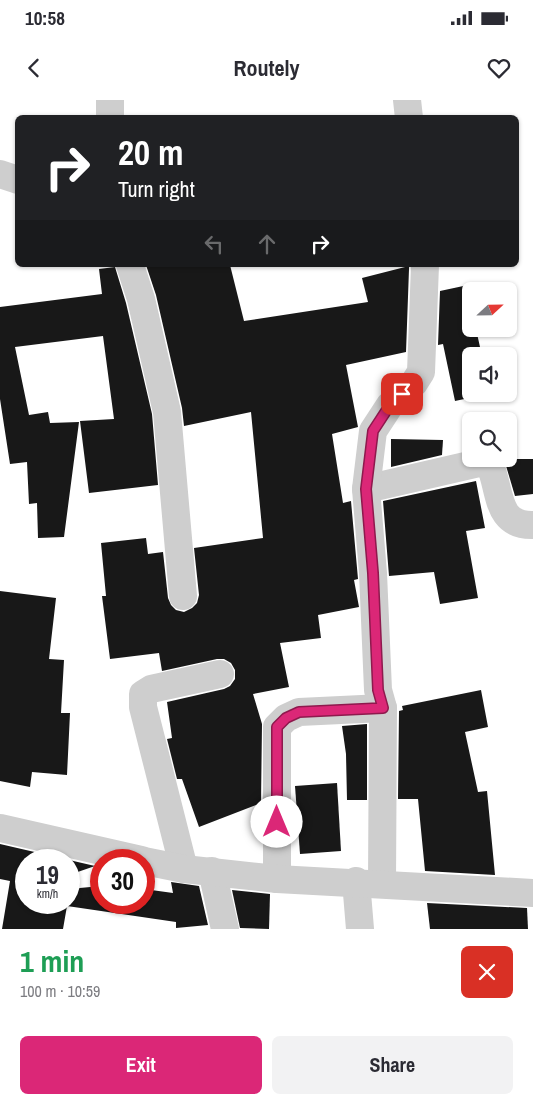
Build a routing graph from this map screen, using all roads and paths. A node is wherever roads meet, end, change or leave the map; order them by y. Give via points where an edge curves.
1 (110, 100) edge
2 (407, 100) edge
3 (110, 115) edge
4 (409, 115) edge
5 (0, 174) edge
6 (15, 179) edge
7 (131, 267) edge
8 (425, 267) edge
9 (366, 489) junction
10 (533, 526) edge
11 (183, 596) dead end
12 (220, 674) dead end
13 (383, 708) junction
14 (0, 828) edge
15 (93, 849) edge
16 (155, 863) edge
17 (184, 869) junction
18 (212, 872) junction
19 (277, 879) junction
20 (356, 882) junction
21 (382, 883) junction
22 (533, 892) edge
23 (225, 929) edge
24 (360, 929) edge

1 - 3 street
2 - 4 street
5 - 6 street
7 - 11 street via 167,412
8 - 9 street via 421,372 390,405 373,431
9 - 10 street via 483,462 490,465 505,515 520,526
9 - 13 street via 378,690
12 - 17 street via 151,689 143,694 142,707
13 - 19 street via 299,712 277,727
13 - 21 street
14 - 15 street
16 - 17 street
17 - 18 street
18 - 19 street
18 - 23 street
19 - 20 street
20 - 21 street
20 - 24 street
21 - 22 street

